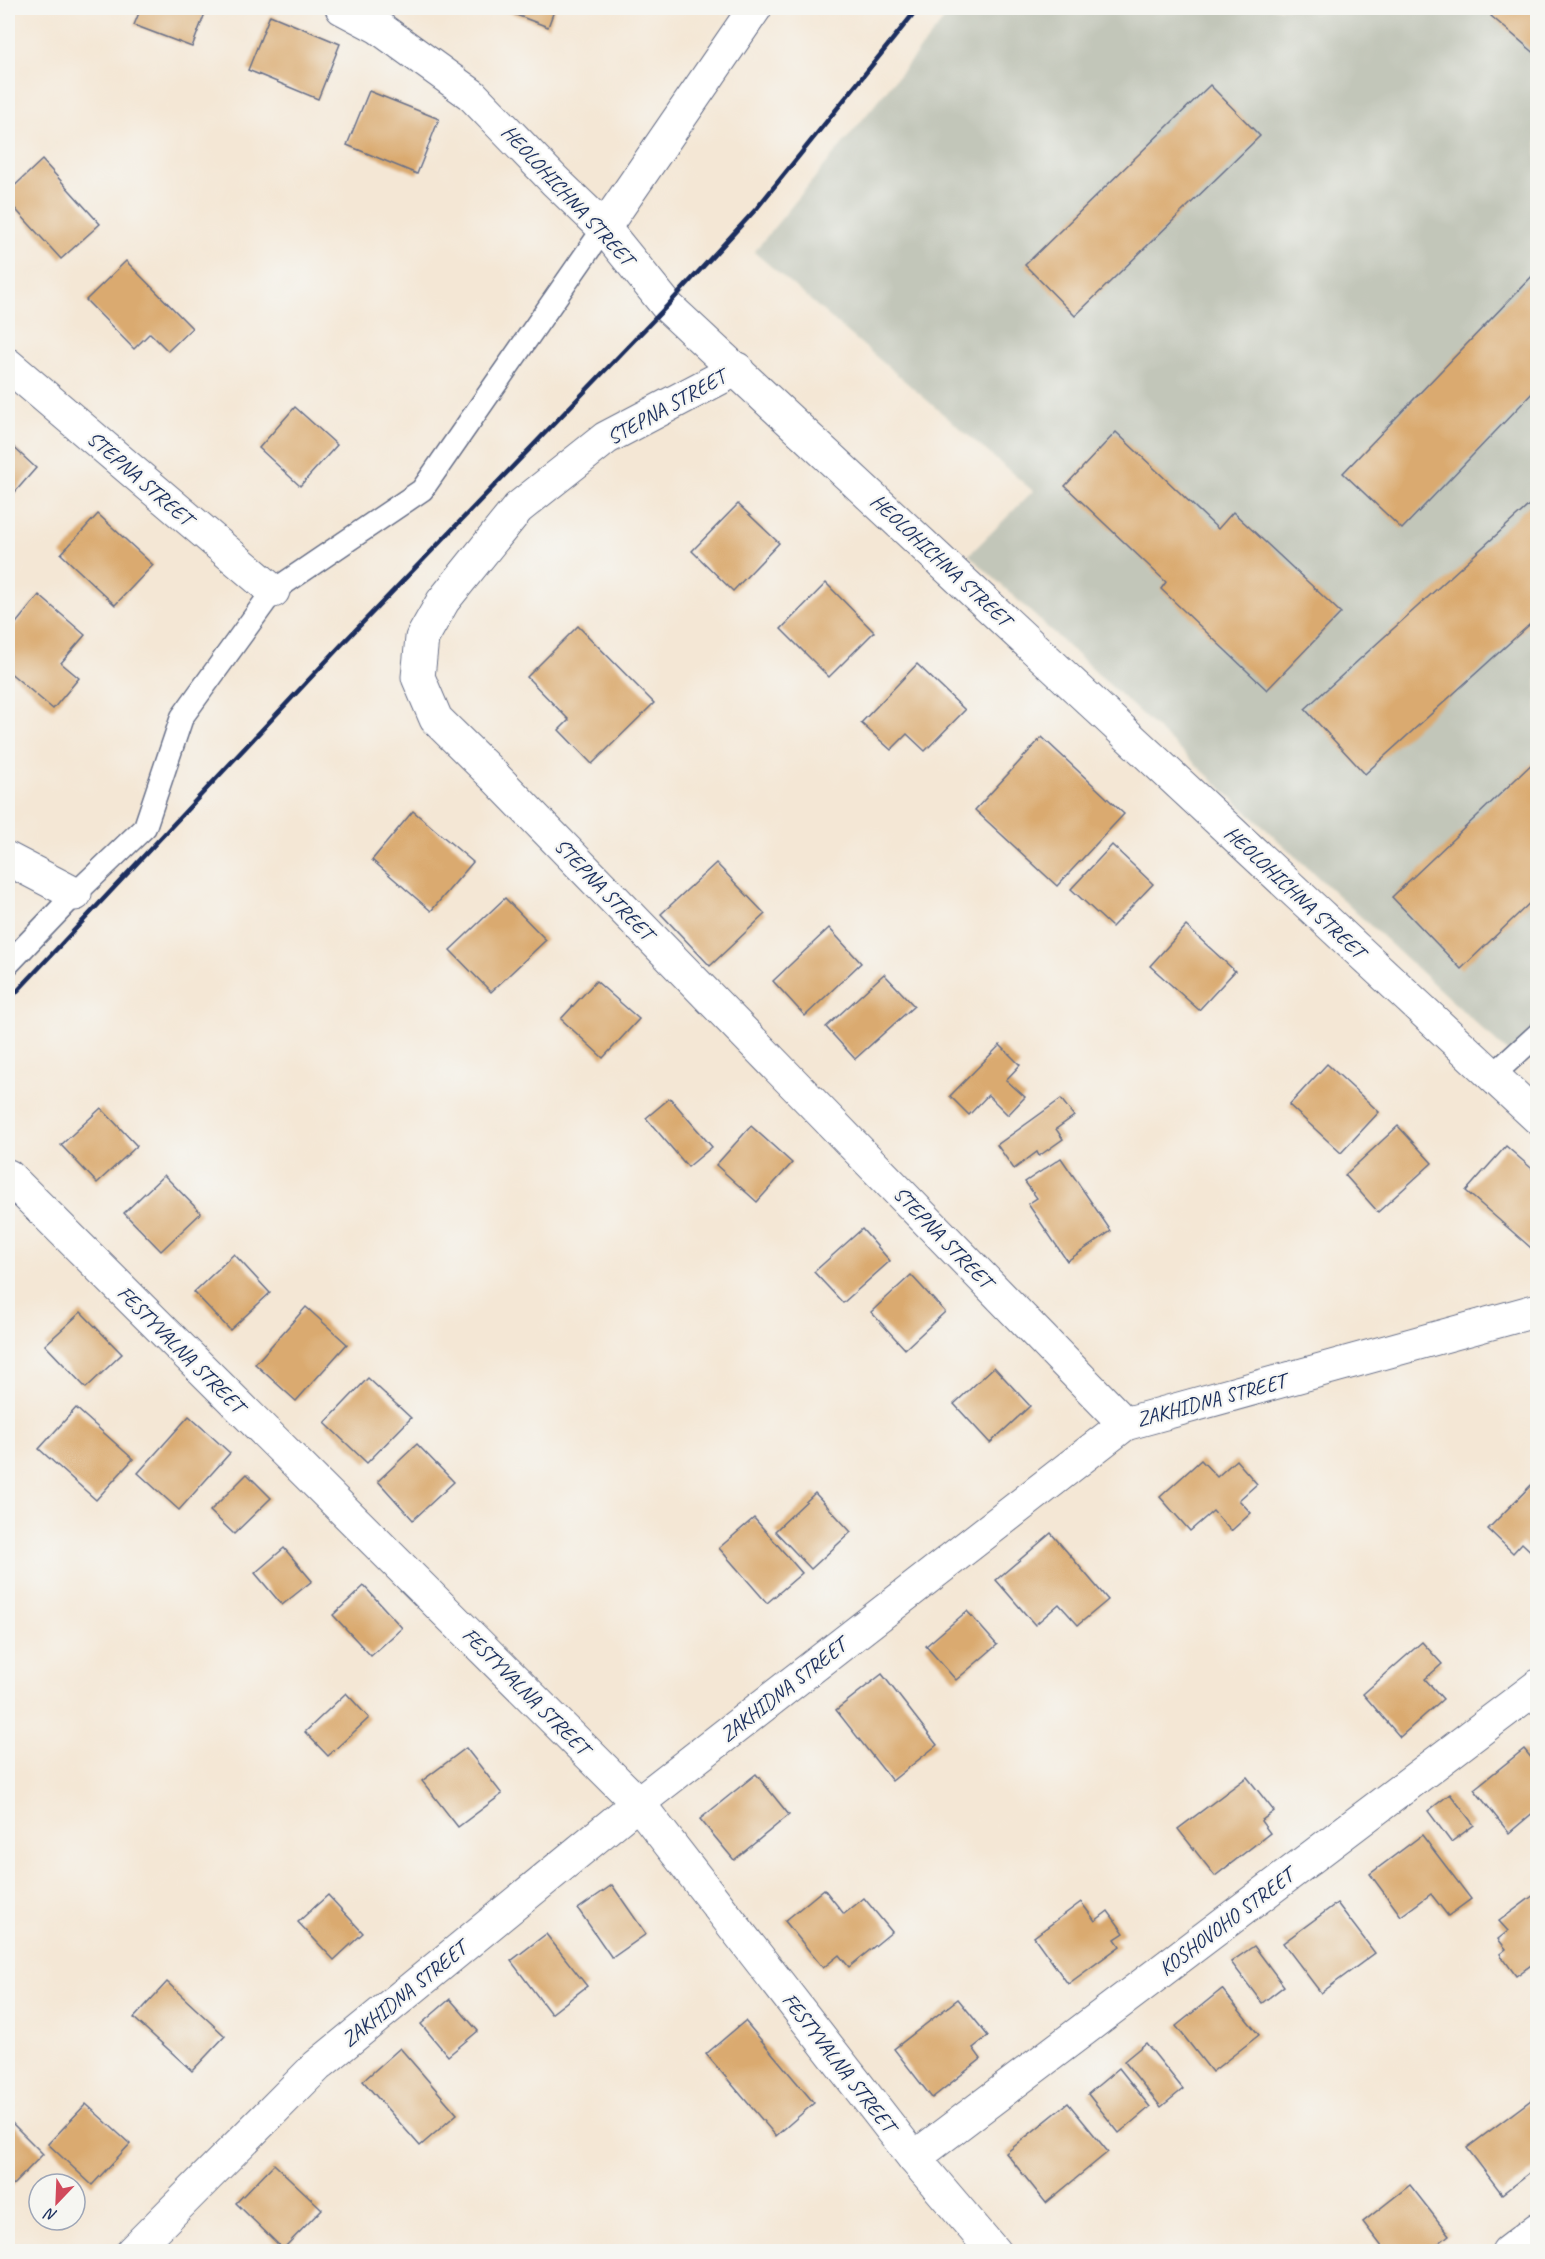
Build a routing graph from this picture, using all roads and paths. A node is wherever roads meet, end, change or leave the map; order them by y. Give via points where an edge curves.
1 (342, 8) edge
2 (755, 8) edge
3 (604, 228) junction
4 (8, 364) edge
5 (737, 369) junction
6 (273, 591) junction
7 (8, 859) edge
8 (75, 894) junction
9 (8, 964) edge
10 (1538, 1034) edge
11 (1492, 1076) junction
12 (1537, 1117) edge
13 (8, 1177) edge
14 (1538, 1310) edge
15 (1125, 1424) junction
16 (1538, 1686) edge
17 (638, 1803) junction
18 (914, 2158) junction
19 (1538, 2229) edge
20 (132, 2252) edge
21 (994, 2252) edge
22 (1508, 2252) edge

1 - 3 street, HEOLOHICHNA STREET via 378,27 472,94
2 - 3 street
3 - 5 street, HEOLOHICHNA STREET via 667,306
3 - 6 lane via 422,490
4 - 6 street, STEPNA STREET
5 - 11 street, HEOLOHICHNA STREET
5 - 15 street, STEPNA STREET via 606,438 518,508 443,601 422,638 418,677 436,719
6 - 8 lane via 182,717 145,827
7 - 8 street
8 - 9 lane
10 - 11 lane
11 - 12 street, HEOLOHICHNA STREET
13 - 17 street, FESTYVALNA STREET
14 - 15 street, ZAKHIDNA STREET
15 - 17 street, ZAKHIDNA STREET
16 - 18 street, KOSHOVOHO STREET
17 - 18 street, FESTYVALNA STREET
17 - 20 street, ZAKHIDNA STREET via 317,2066
18 - 21 street, FESTYVALNA STREET
19 - 22 street

